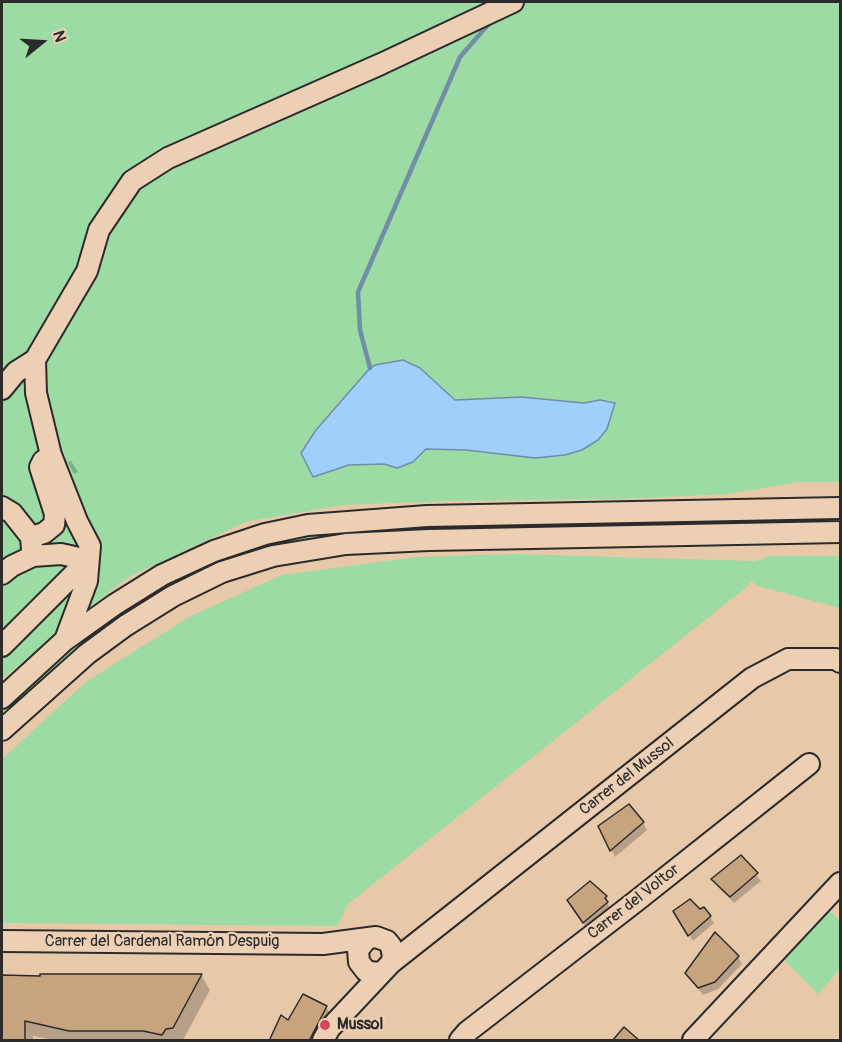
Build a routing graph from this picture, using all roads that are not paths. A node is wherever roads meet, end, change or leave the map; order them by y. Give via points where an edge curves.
1 (513, 2) edge
2 (35, 360) junction
3 (2, 389) edge
4 (51, 455) junction
5 (2, 507) edge
6 (840, 508) edge
7 (840, 532) edge
8 (32, 546) junction
9 (88, 560) junction
10 (5, 567) edge
11 (65, 640) junction
12 (2, 646) edge
13 (840, 662) edge
14 (2, 698) edge
15 (2, 730) edge
16 (809, 764) dead end
17 (840, 883) edge
18 (427, 933) junction
19 (376, 938) junction
20 (2, 941) edge
21 (323, 944) junction
22 (358, 959) junction
23 (387, 967) junction
24 (349, 1007) junction
25 (323, 1041) edge
26 (460, 1041) edge
27 (693, 1041) edge

1 - 2 street via 168,158 132,181 99,230 87,271
2 - 3 street via 16,372
2 - 4 street via 36,393
4 - 8 street via 40,467 55,514 54,525
4 - 9 street via 90,546
5 - 8 street via 12,513
6 - 11 street via 427,516 308,525 214,551 162,575
7 - 15 street via 429,540 346,544 273,556 222,572 125,626 87,654
8 - 9 street
8 - 10 street
9 - 11 street via 87,581
9 - 12 street
11 - 14 street
13 - 18 street, Carrer del Mussol via 789,659 752,678
16 - 26 street, Carrer del Voltor
17 - 27 street
18 - 19 street
18 - 23 street, Carrer del Mussol
19 - 21 street, Carrer del Cardenal Ramón Despuig
19 - 22 street via 361,945
19 - 23 street via 391,946 393,957
20 - 21 street, Carrer del Cardenal Ramón Despuig
21 - 22 street, Carrer del Cardenal Ramón Despuig
22 - 23 street via 366,971 378,973
22 - 24 street, Carrer del Mussol
23 - 24 street, Carrer del Mussol
24 - 25 street, Carrer del Mussol

